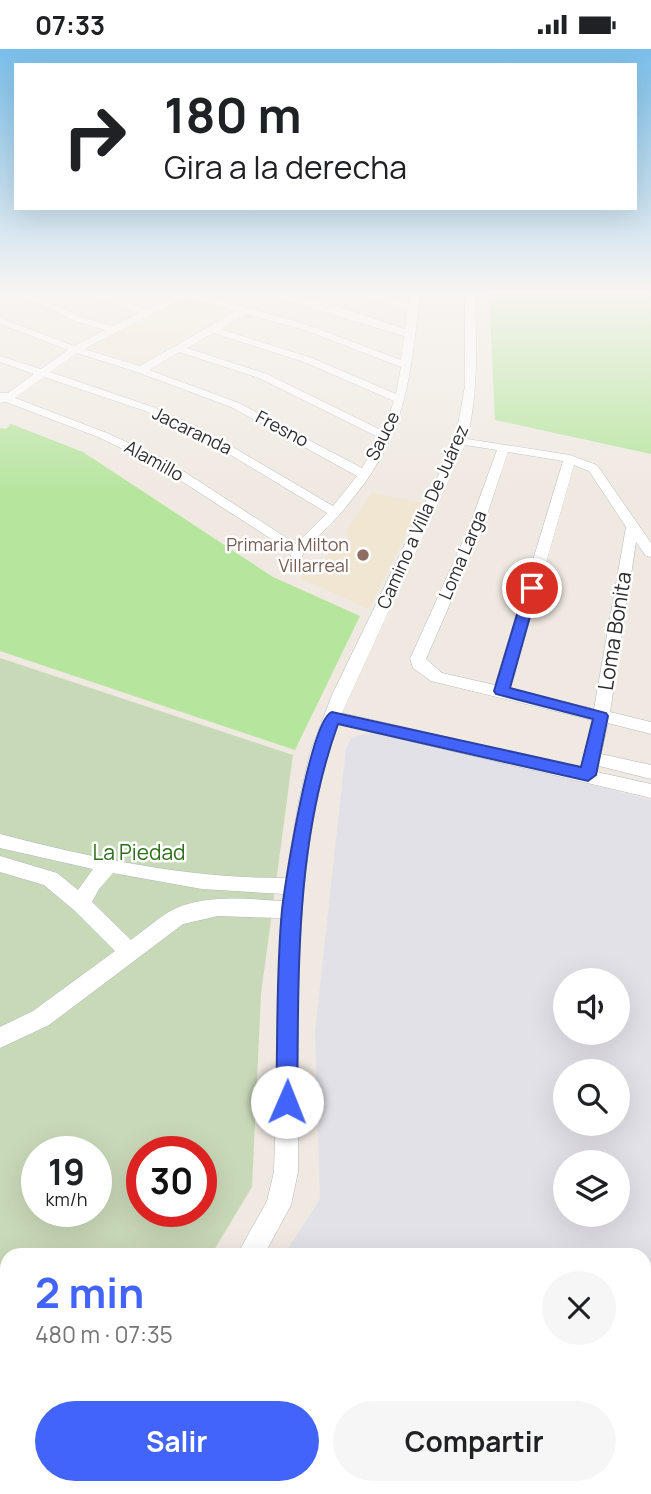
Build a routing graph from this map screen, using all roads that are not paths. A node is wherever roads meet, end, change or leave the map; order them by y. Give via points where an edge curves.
1 (1, 359) edge
2 (61, 359) edge
3 (108, 359) edge
4 (158, 359) edge
5 (216, 359) edge
6 (306, 359) edge
7 (391, 359) edge
8 (408, 359) edge
9 (471, 359) edge
10 (408, 366) junction
11 (141, 370) junction
12 (41, 373) junction
13 (5, 400) edge
14 (401, 400) junction
15 (386, 437) junction
16 (461, 441) junction
17 (503, 449) junction
18 (570, 460) junction
19 (363, 474) junction
20 (334, 512) junction
21 (632, 528) junction
22 (296, 552) joint
23 (651, 553) edge
24 (501, 691) junction
25 (601, 716) junction
26 (330, 725) junction
27 (651, 728) edge
28 (590, 766) junction
29 (651, 772) edge
30 (651, 791) edge
31 (0, 841) edge
32 (0, 864) edge
33 (108, 865) junction
34 (295, 886) junction
35 (81, 904) junction
36 (291, 910) junction
37 (130, 953) junction
38 (0, 1038) edge
39 (254, 1248) edge

1 - 12 street, Jacaranda
2 - 12 street
3 - 11 street, Fresno
4 - 11 street
5 - 15 street via 294,389
6 - 14 street
7 - 10 street
8 - 10 street, Sauce
9 - 16 street, Camino a Villa De Juárez
10 - 14 street, Sauce
11 - 19 street, Fresno via 235,405
12 - 13 street
12 - 20 street, Jacaranda via 149,409 200,432
13 - 22 street, Alamillo via 155,459
14 - 15 street, Sauce
15 - 19 street, Sauce
16 - 17 street
16 - 26 street, Camino a Villa De Juárez
17 - 18 street
17 - 24 street, Loma Larga via 475,530 418,659 423,669 437,677
18 - 21 street via 597,472
18 - 24 street
19 - 20 street, Sauce
20 - 22 street, Sauce
21 - 23 street
21 - 25 street, Loma Bonita
24 - 25 street
25 - 27 street
25 - 28 street, Loma Bonita
26 - 28 street
26 - 34 street, Camino a Villa De Juárez via 308,801
28 - 29 street
28 - 30 street
31 - 33 street
32 - 35 street via 42,875
33 - 34 street via 229,886
33 - 35 street
34 - 36 street, Camino a Villa De Juárez
35 - 37 street
36 - 37 street via 220,906 192,911
36 - 39 street, Camino a Villa De Juárez via 286,1172 278,1205
37 - 38 street via 41,1018

